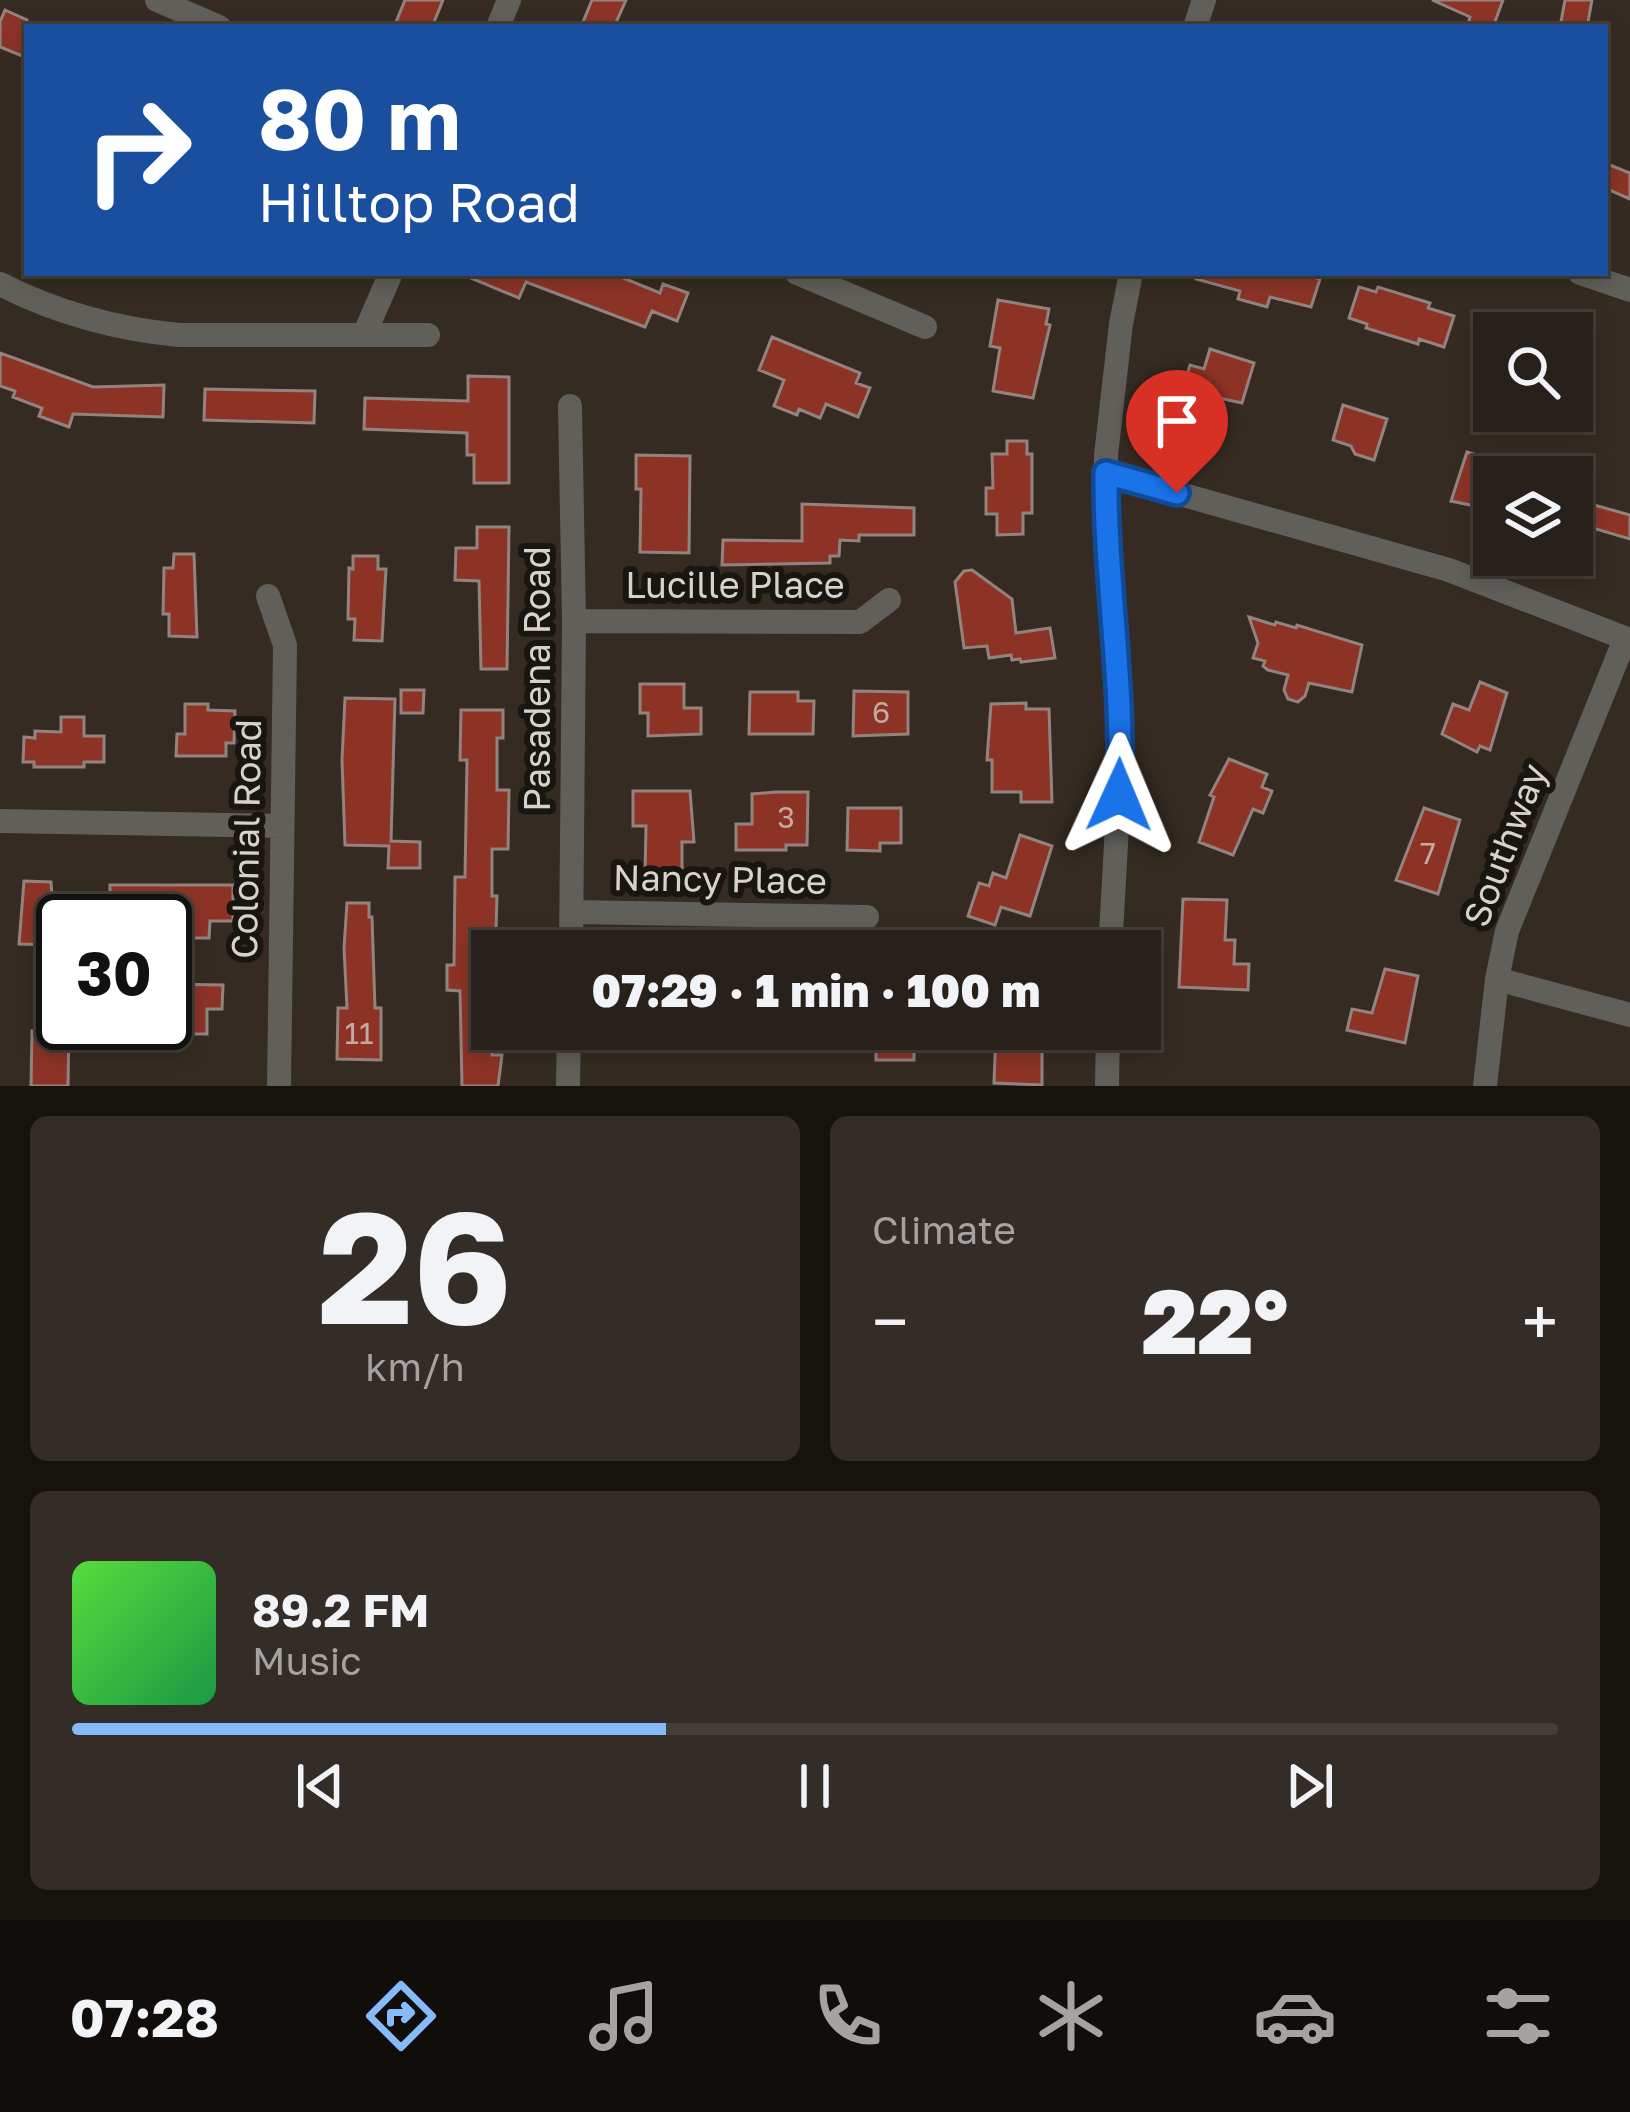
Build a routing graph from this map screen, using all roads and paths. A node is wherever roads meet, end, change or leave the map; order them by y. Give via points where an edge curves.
1 (157, 0) edge
2 (212, 24) edge
3 (390, 276) edge
4 (804, 276) edge
5 (1130, 276) edge
6 (1589, 276) edge
7 (0, 284) edge
8 (1630, 290) edge
9 (926, 327) dead end
10 (364, 335) junction
11 (428, 335) dead end
12 (570, 406) dead end
13 (1106, 473) junction
14 (268, 596) dead end
15 (889, 600) dead end
16 (574, 621) junction
17 (1627, 640) edge
18 (0, 821) edge
19 (281, 826) junction
20 (572, 912) junction
21 (866, 917) dead end
22 (572, 930) edge
23 (1111, 930) edge
24 (1497, 979) junction
25 (1630, 1015) edge
26 (569, 1050) edge
27 (1108, 1050) edge
28 (279, 1086) edge
29 (568, 1086) edge
30 (1107, 1086) edge
31 (1485, 1086) edge

1 - 2 street
3 - 10 street
4 - 9 street
5 - 13 street
6 - 8 street
7 - 10 street via 142,332
10 - 11 street
12 - 16 street, Pasadena Road
13 - 17 street via 1449,571
13 - 23 street via 1121,756
14 - 19 street, Colonial Road via 285,646
15 - 16 street, Lucille Place via 860,622
16 - 20 street, Pasadena Road
17 - 24 street, Southway via 1508,931
18 - 19 street
19 - 28 street, Colonial Road
20 - 21 street, Nancy Place
20 - 22 street, Pasadena Road
24 - 25 street
24 - 31 street, Southway
26 - 29 street
27 - 30 street

